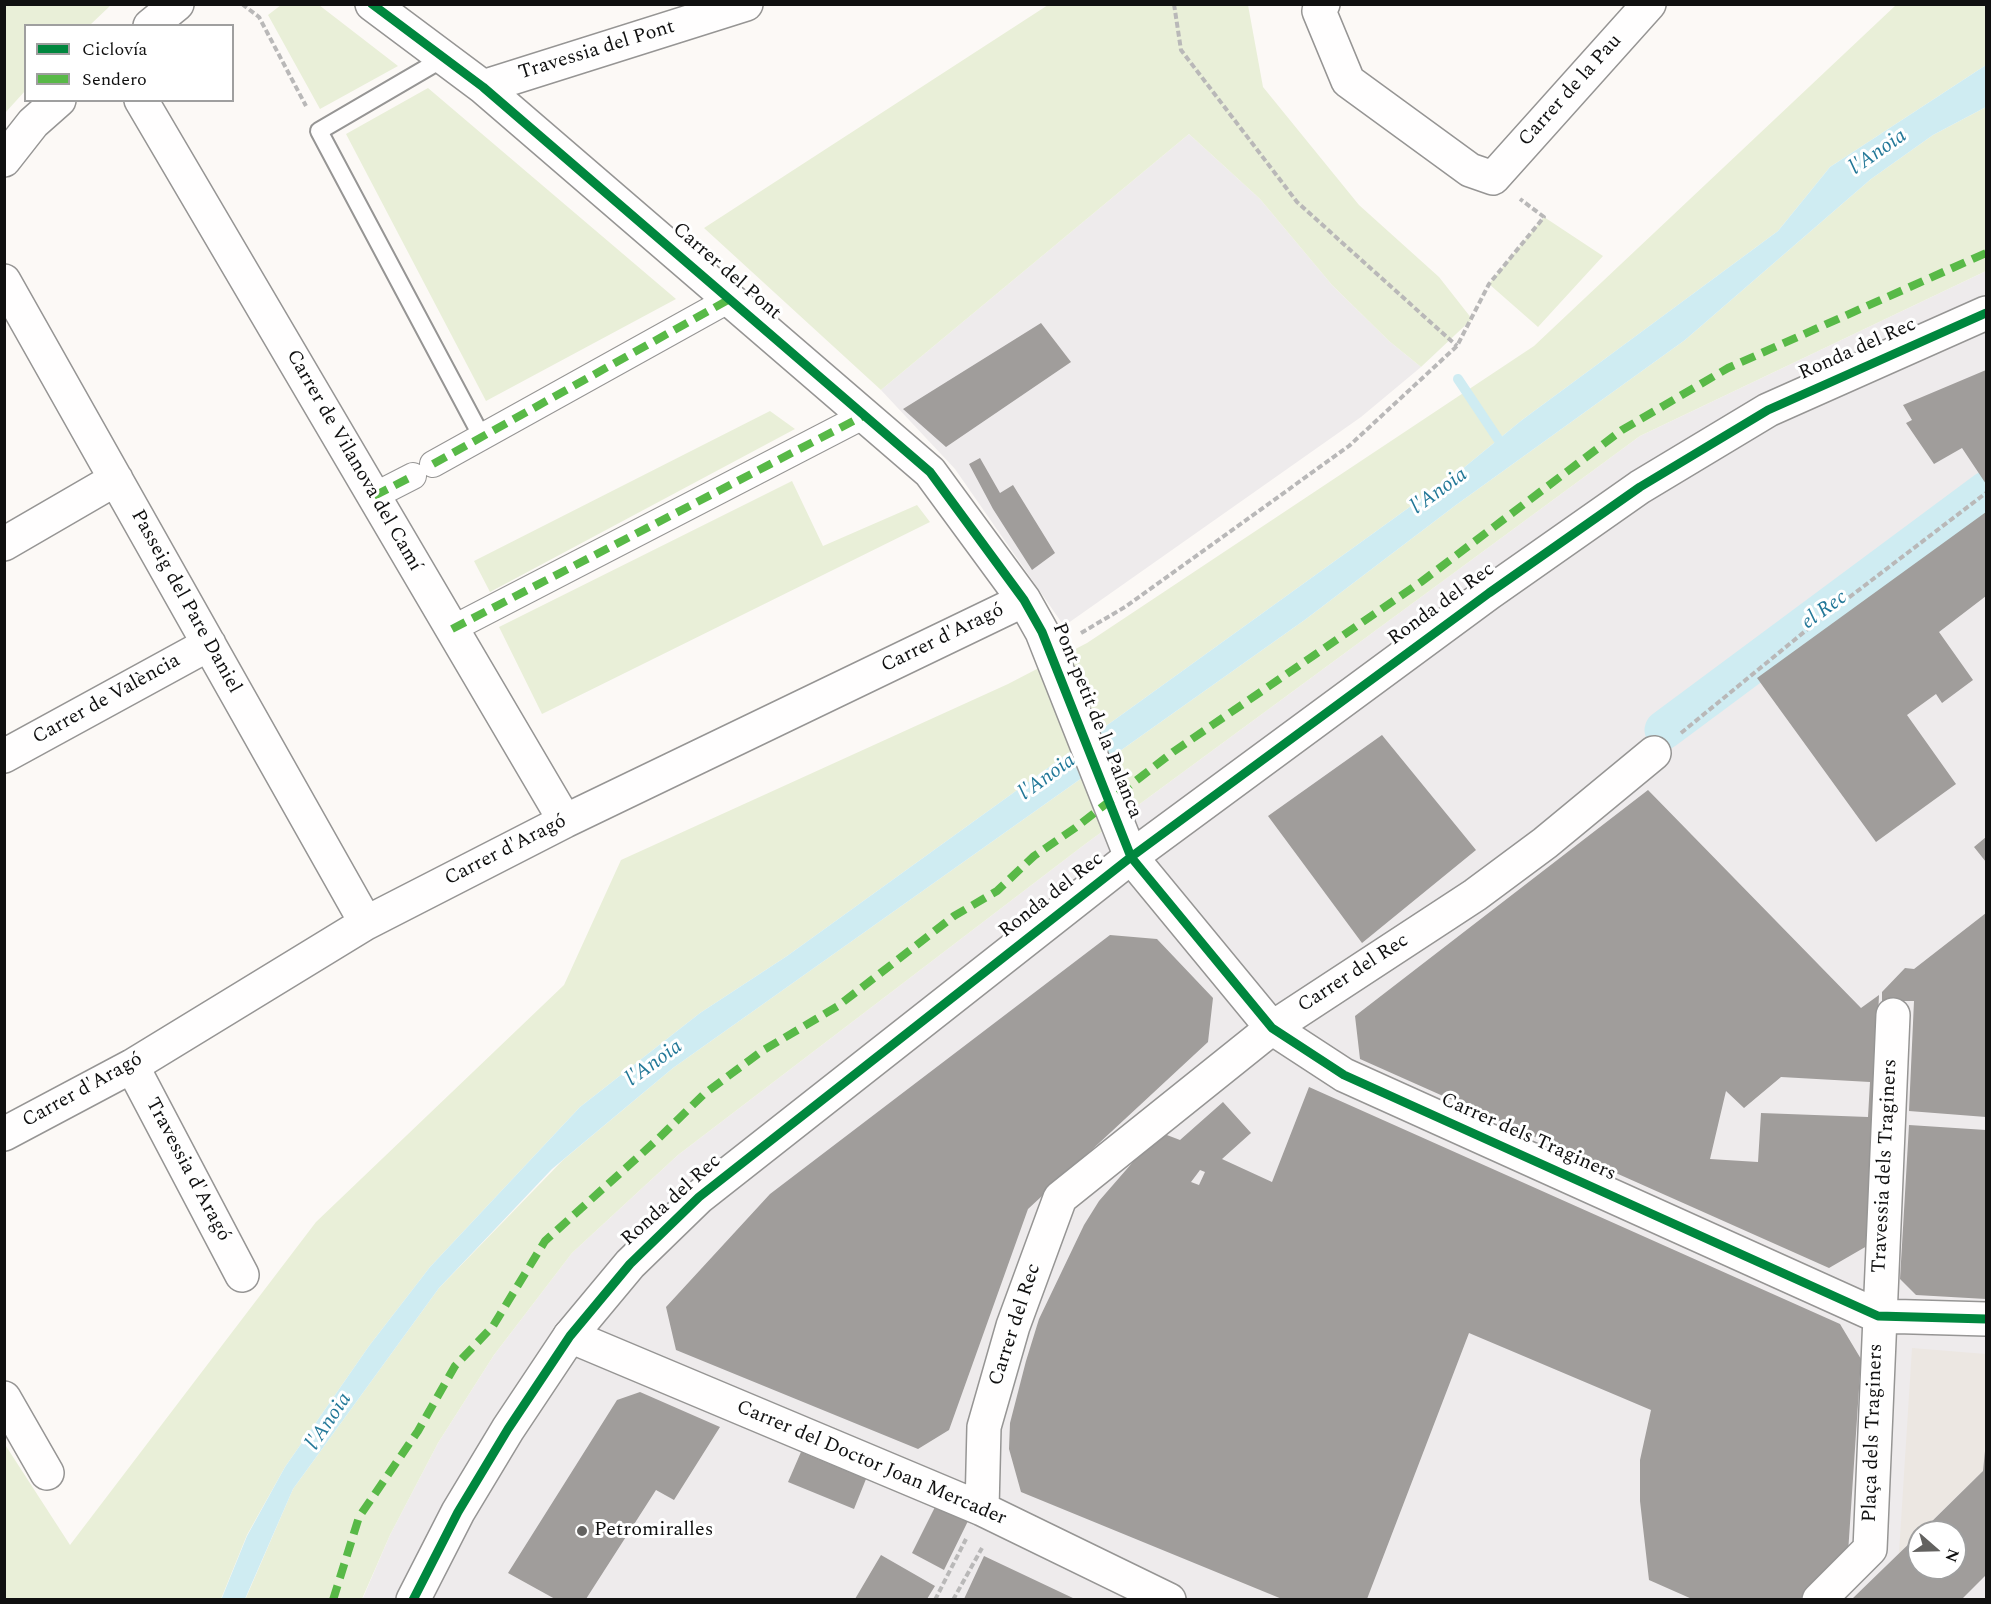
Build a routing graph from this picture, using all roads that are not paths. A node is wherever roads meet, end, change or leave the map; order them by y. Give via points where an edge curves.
1 (177, 4) edge
2 (372, 4) edge
3 (746, 4) edge
4 (1323, 4) edge
5 (1649, 4) edge
6 (152, 24) edge
7 (444, 58) junction
8 (483, 87) junction
9 (57, 102) edge
10 (142, 102) edge
11 (4, 160) edge
12 (4, 281) edge
13 (730, 299) junction
14 (1986, 313) edge
15 (865, 415) junction
16 (482, 437) junction
17 (116, 479) junction
18 (374, 496) junction
19 (4, 544) edge
20 (1024, 600) junction
21 (452, 629) junction
22 (209, 644) junction
23 (1654, 753) road end
24 (4, 756) edge
25 (565, 821) junction
26 (1131, 857) junction
27 (366, 923) junction
28 (1893, 1015) dead end
29 (1272, 1028) junction
30 (132, 1065) junction
31 (4, 1134) edge
32 (242, 1275) dead end
33 (1878, 1316) junction
34 (1986, 1319) edge
35 (570, 1336) junction
36 (4, 1398) edge
37 (47, 1473) dead end
38 (990, 1513) junction
39 (414, 1599) edge
40 (1169, 1599) edge
41 (1820, 1599) edge

1 - 6 street
2 - 7 street, Carrer del Pont
3 - 8 street, Travessia del Pont
4 - 5 street, Carrer de la Pau via 1319,11 1348,81 1470,170 1493,178
7 - 8 street, Carrer del Pont
7 - 16 lane via 319,131
8 - 13 street, Carrer del Pont
9 - 11 street via 33,123
10 - 18 street, Carrer de Vilanova del Camí
12 - 17 street, Passeig del Pare Daniel
13 - 15 street, Carrer del Pont
13 - 16 street
14 - 26 street, Ronda del Rec via 1768,410 1640,487 1488,593
15 - 20 street, Carrer del Pont via 930,472
15 - 21 street
16 - 18 street
17 - 19 street
17 - 22 street, Passeig del Pare Daniel
18 - 21 street, Carrer de Vilanova del Camí
20 - 25 street, Carrer d'Aragó
20 - 26 street, Pont petit de la Palanca via 1051,653
21 - 25 street, Carrer de Vilanova del Camí
22 - 24 street, Carrer de València
22 - 27 street, Passeig del Pare Daniel
23 - 29 street, Carrer del Rec via 1475,895
25 - 27 street, Carrer d'Aragó
26 - 29 street, Carrer dels Traginers
26 - 35 street, Ronda del Rec via 699,1197 630,1264
27 - 30 street, Carrer d'Aragó
28 - 33 street, Travessia dels Traginers
29 - 33 street, Carrer dels Traginers via 1344,1075
29 - 38 street, Carrer del Rec via 1060,1198 1013,1326 984,1427
30 - 31 street, Carrer d'Aragó
30 - 32 street, Travessia d'Aragó
33 - 34 street, Carrer dels Traginers
33 - 41 street, Plaça dels Traginers via 1870,1549
35 - 38 street, Carrer del Doctor Joan Mercader
35 - 39 street, Ronda del Rec via 463,1503
36 - 37 street
38 - 40 street, Carrer del Doctor Joan Mercader

